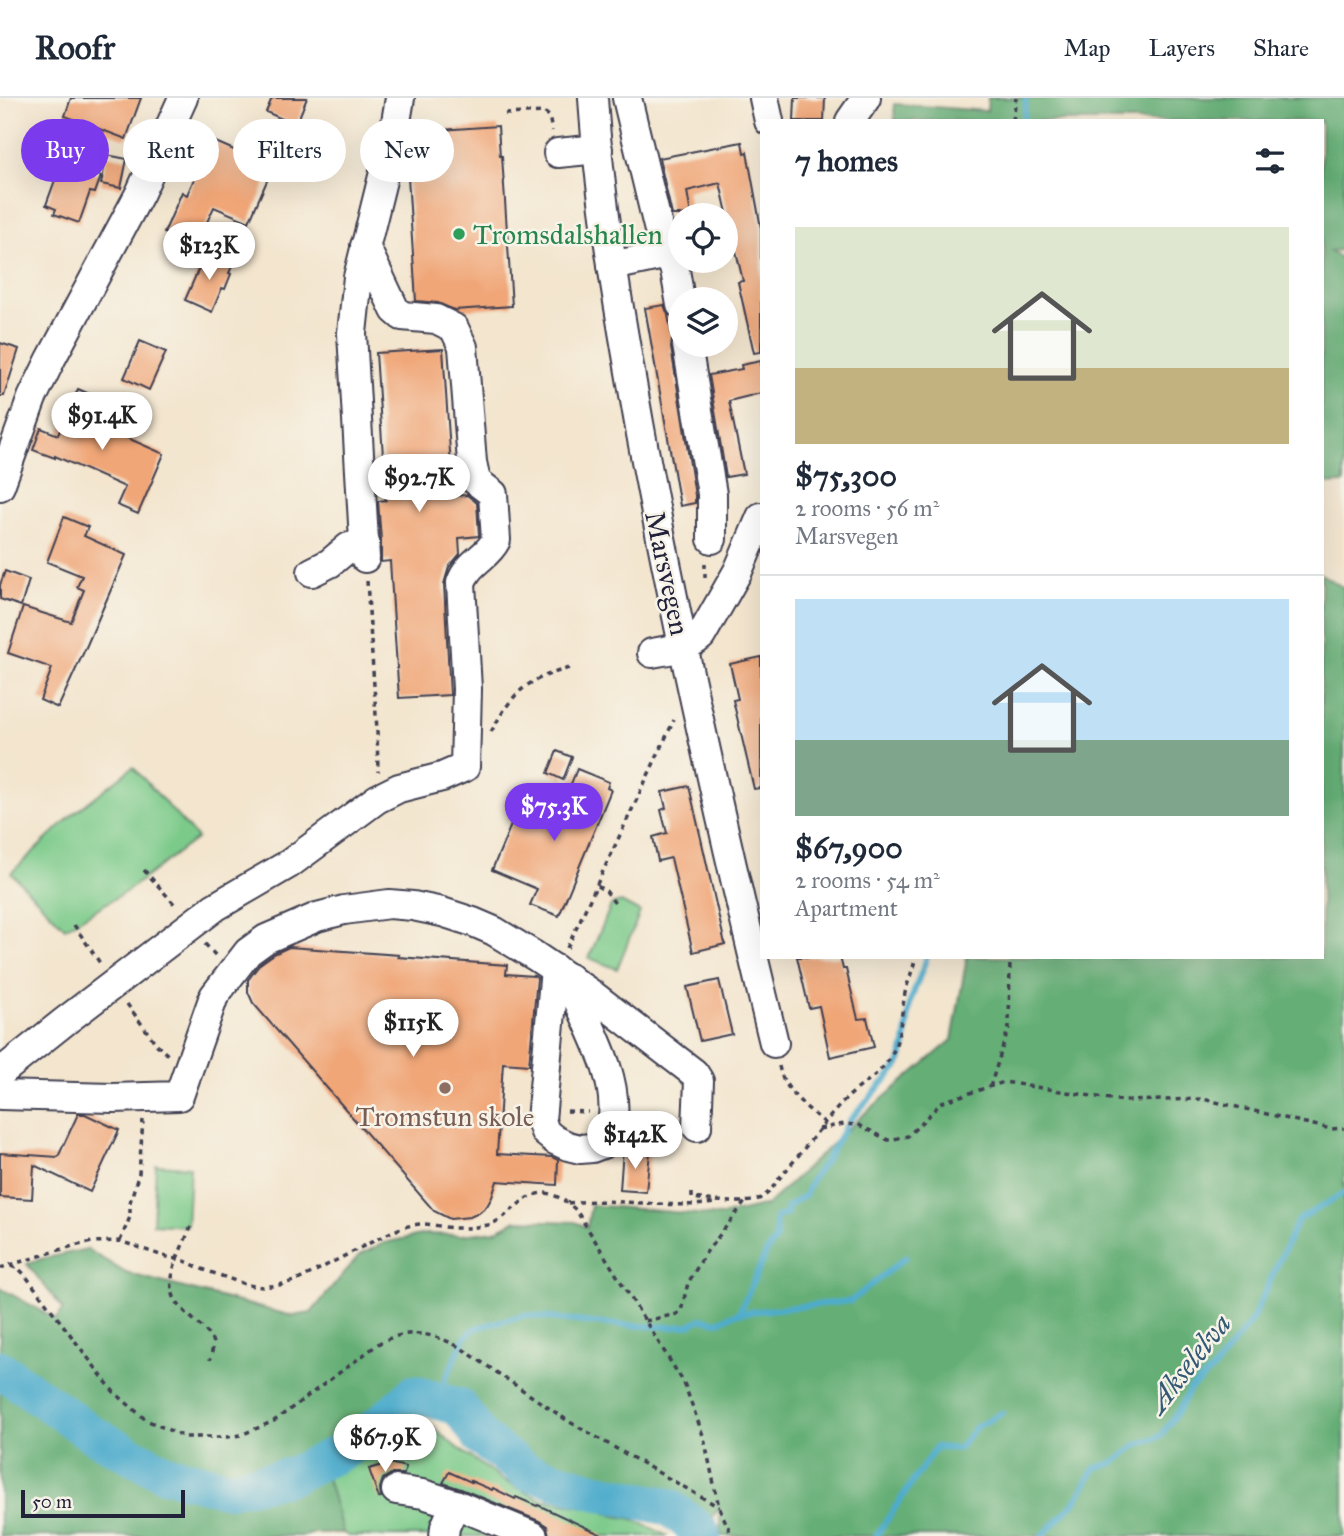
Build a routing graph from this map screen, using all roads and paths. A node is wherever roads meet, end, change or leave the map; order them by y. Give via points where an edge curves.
1 (183, 98) edge
2 (400, 98) edge
3 (593, 98) edge
4 (627, 98) edge
5 (764, 98) edge
6 (866, 98) edge
7 (1016, 98) edge
8 (505, 114) dead end
9 (769, 119) edge
10 (851, 119) edge
11 (1013, 119) edge
12 (555, 146) joint
13 (598, 149) junction
14 (365, 246) junction
15 (668, 254) joint
16 (612, 266) junction
17 (689, 357) edge
18 (0, 486) edge
19 (760, 519) edge
20 (712, 539) dead end
21 (365, 551) junction
22 (312, 572) dead end
23 (684, 646) junction
24 (652, 653) dead end
25 (573, 667) dead end
26 (691, 684) junction
27 (488, 737) dead end
28 (376, 799) junction
29 (144, 870) dead end
30 (597, 886) junction
31 (616, 905) dead end
32 (74, 925) dead end
33 (191, 926) junction
34 (915, 959) edge
35 (1010, 959) edge
36 (232, 974) junction
37 (562, 974) junction
38 (103, 990) junction
39 (774, 1043) joint
40 (23, 1046) junction
41 (190, 1066) junction
42 (0, 1073) edge
43 (990, 1087) junction
44 (0, 1095) edge
45 (41, 1097) junction
46 (145, 1098) junction
47 (654, 1108) dead end
48 (542, 1109) junction
49 (622, 1114) junction
50 (654, 1116) junction
51 (689, 1123) joint
52 (825, 1123) junction
53 (1344, 1128) edge
54 (820, 1129) junction
55 (692, 1193) dead end
56 (746, 1201) junction
57 (721, 1202) junction
58 (568, 1203) junction
59 (191, 1227) dead end
60 (120, 1241) junction
61 (177, 1259) junction
62 (8, 1265) junction
63 (0, 1268) edge
64 (645, 1321) junction
65 (210, 1360) dead end
66 (396, 1490) dead end
67 (455, 1504) junction
68 (719, 1507) junction
69 (444, 1536) edge
70 (533, 1536) edge
71 (732, 1536) edge

1 - 18 street via 140,193 32,398
2 - 14 street
3 - 13 street, Marsvegen
4 - 15 street
5 - 9 street
6 - 10 street
7 - 11 path
8 - 12 path via 544,113 552,124
12 - 13 street
13 - 16 street, Marsvegen
14 - 21 street via 352,333
14 - 28 street via 395,310 402,316 436,319 454,328 463,347 472,461 476,481 493,494 496,540 464,572 461,583 467,689 465,767
15 - 16 street
16 - 23 street, Marsvegen via 659,533
17 - 20 street via 712,494
19 - 23 street via 710,622 696,641
21 - 22 street via 349,547
21 - 28 path via 377,730
23 - 24 street
23 - 26 street, Marsvegen
25 - 27 path via 525,686
26 - 30 path
26 - 39 street, Marsvegen
28 - 33 street via 289,864
29 - 33 path
30 - 31 path
30 - 37 path
32 - 38 path
33 - 36 path
33 - 38 street
34 - 52 path via 890,1058
35 - 43 path via 1009,1027
36 - 37 street via 248,952 266,939 317,917 389,904 442,912 484,926
36 - 41 street via 214,996
37 - 48 street
37 - 49 street via 606,1065
37 - 51 street via 662,1057 694,1073 699,1081
38 - 40 street
38 - 41 path via 168,1055
39 - 52 path via 782,1079 802,1105
40 - 42 street
40 - 45 street
41 - 46 street via 179,1097
43 - 53 path via 1004,1082 1123,1101 1203,1099 1331,1129
43 - 54 path via 943,1102 908,1136 888,1140 859,1125
44 - 45 street
45 - 46 street
46 - 60 path via 139,1173
47 - 50 path
48 - 49 path
48 - 49 street via 545,1132 580,1149 605,1143 613,1118
49 - 50 path
50 - 51 path
52 - 54 path
54 - 56 path via 768,1192
55 - 57 path via 692,1198
56 - 57 path
56 - 64 path via 705,1254 688,1283 681,1311
57 - 58 path
58 - 61 path via 547,1193 533,1194 494,1223 401,1228 298,1280 279,1285 247,1286
58 - 64 path
59 - 61 path
60 - 61 path
60 - 62 path via 73,1246
61 - 65 path via 173,1294 210,1335
62 - 63 path
62 - 68 path via 25,1275 113,1391 146,1420 185,1437 227,1437 264,1426 381,1342 413,1333 445,1338 568,1422
64 - 68 path via 684,1383 704,1438
66 - 67 street
67 - 69 street
67 - 70 street
68 - 71 path

